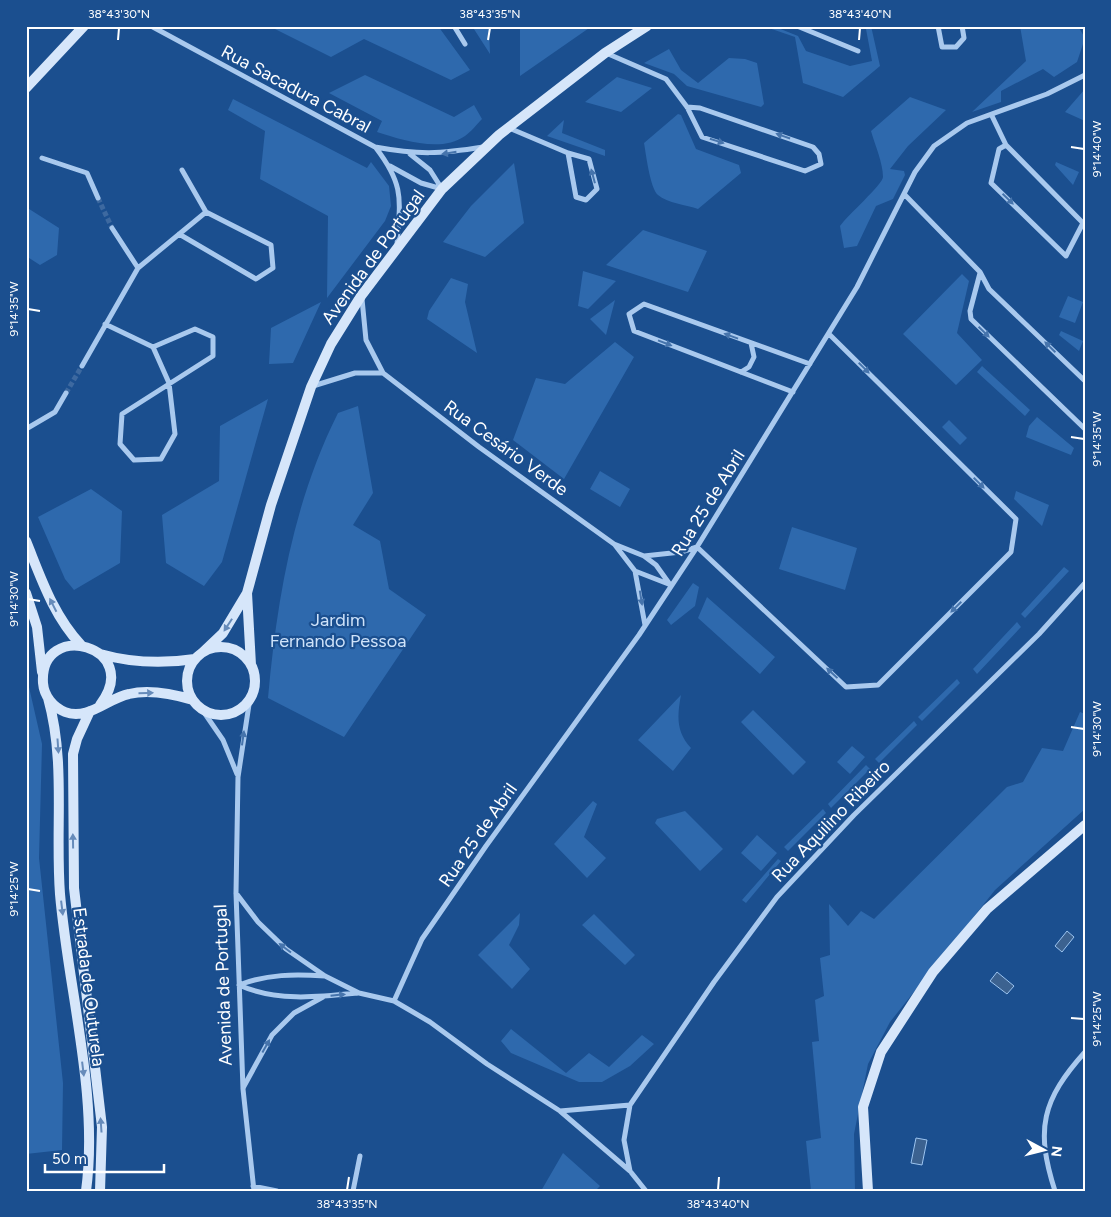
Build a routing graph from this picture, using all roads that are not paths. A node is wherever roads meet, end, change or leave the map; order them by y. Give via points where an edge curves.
1 (84, 26) edge
2 (151, 26) edge
3 (454, 26) edge
4 (647, 26) edge
5 (797, 26) edge
6 (938, 26) edge
7 (962, 26) edge
8 (465, 44) dead end
9 (858, 51) dead end
10 (605, 53) junction
11 (1085, 76) edge
12 (26, 88) edge
13 (687, 107) junction
14 (992, 116) junction
15 (508, 128) junction
16 (1006, 145) junction
17 (489, 146) junction
18 (376, 147) junction
19 (568, 153) junction
20 (409, 154) junction
21 (42, 158) dead end
22 (390, 166) junction
23 (182, 170) dead end
24 (442, 189) junction
25 (904, 194) junction
26 (98, 198) tunnel mouth
27 (206, 212) junction
28 (112, 228) tunnel mouth
29 (179, 234) junction
30 (396, 248) junction
31 (138, 268) junction
32 (980, 272) junction
33 (361, 296) junction
34 (105, 324) junction
35 (829, 334) junction
36 (751, 343) junction
37 (153, 347) junction
38 (810, 364) junction
39 (82, 366) tunnel mouth
40 (741, 372) junction
41 (383, 373) junction
42 (1085, 381) edge
43 (169, 383) junction
44 (311, 387) junction
45 (792, 392) junction
46 (66, 393) tunnel mouth
47 (26, 429) edge
48 (1085, 429) edge
49 (26, 541) edge
50 (614, 544) junction
51 (697, 547) junction
52 (644, 556) junction
53 (635, 571) junction
54 (1085, 583) edge
55 (672, 586) junction
56 (26, 592) edge
57 (247, 593) junction
58 (645, 625) junction
59 (81, 645) junction
60 (203, 652) junction
61 (100, 654) junction
62 (195, 659) junction
63 (251, 666) junction
64 (42, 676) junction
65 (48, 698) junction
66 (250, 698) junction
67 (193, 700) junction
68 (100, 705) junction
69 (201, 708) junction
70 (90, 711) junction
71 (238, 777) junction
72 (1085, 824) edge
73 (236, 893) junction
74 (326, 976) junction
75 (239, 985) junction
76 (359, 993) junction
77 (323, 997) junction
78 (394, 1001) junction
79 (1085, 1052) edge
80 (242, 1089) junction
81 (630, 1105) junction
82 (560, 1111) junction
83 (360, 1156) dead end
84 (630, 1172) junction
85 (253, 1188) edge
86 (86, 1191) edge
87 (100, 1191) edge
88 (277, 1191) edge
89 (353, 1191) edge
90 (646, 1191) edge
91 (868, 1191) edge
92 (1056, 1191) edge

1 - 12 street
2 - 18 street, Rua Sacadura Cabral
3 - 8 street
4 - 10 street, Avenida de Portugal
5 - 9 street
6 - 7 street via 942,47 956,48 964,38
10 - 13 street via 666,79
10 - 15 street, Avenida de Portugal
11 - 14 street, Rua 25 de Abril
13 -> 13 street via 702,137 805,171 820,164 819,154 813,146 700,108
14 - 16 street
14 - 25 street, Rua 25 de Abril via 967,123 934,146
15 - 17 street, Avenida de Portugal
15 - 19 street
16 -> 16 street via 999,148 991,183 1066,256 1083,223
17 -> 20 street, Rua Sacadura Cabral via 442,154
17 - 24 street, Avenida de Portugal
18 - 20 street, Rua Sacadura Cabral
18 - 22 street, Rua Sacadura Cabral
19 -> 19 street via 576,197 586,200 597,189 589,159
20 - 24 street, Rua Sacadura Cabral via 430,170
21 - 26 street via 87,174
22 - 24 street, Rua Sacadura Cabral via 421,183
22 - 30 street, Rua Sacadura Cabral via 400,195
23 - 27 street
24 - 30 street, Avenida de Portugal
25 - 32 street
25 - 35 street, Rua 25 de Abril
27 - 29 street
27 - 29 street via 271,245 273,268 256,279
28 - 31 street
29 - 31 street
30 - 33 street, Avenida de Portugal
31 - 34 street
42 -> 32 street via 990,289
32 -> 48 street via 971,319
33 - 41 street, Rua Cesário Verde via 366,340
33 - 44 street, Avenida de Portugal via 331,344
34 - 37 street
34 - 39 street
35 - 38 street, Rua 25 de Abril
35 -> 51 street via 1016,519 1011,552 878,685 846,687
36 - 38 street
36 - 40 street via 754,357
36 -> 40 street via 644,304 629,314 634,332
37 - 43 street
37 - 43 street via 195,329 214,337 214,356
38 - 45 street, Rua 25 de Abril
40 - 45 street
41 - 44 street via 355,373
41 - 50 street, Rua Cesário Verde
43 - 43 street via 122,414 120,444 134,460 161,459 175,434
44 - 57 street, Avenida de Portugal via 271,506
45 - 51 street, Rua 25 de Abril
46 - 47 street via 55,412
59 -> 49 street via 60,620
50 - 52 street, Rua Cesário Verde
50 - 53 street, Rua Cesário Verde
51 - 52 street, Rua Cesário Verde
51 - 55 street, Rua 25 de Abril
52 - 55 street, Rua Cesário Verde via 656,565
53 - 55 street
53 -> 58 street, Rua Cesário Verde
54 - 81 street, Rua Aquilino Ribeiro via 1039,634 854,814 777,897
55 - 58 street, Rua 25 de Abril
56 - 64 street via 36,627
57 -> 60 street, Avenida de Portugal via 223,633
57 - 63 street, Avenida de Portugal
58 - 78 street, Rua 25 de Abril via 422,939
59 - 61 street
59 - 64 street via 70,645 55,652 45,665
60 - 62 street
60 - 63 street via 225,647 245,657
61 - 62 street via 123,660 156,662
61 - 68 street via 107,662 111,684
62 - 67 street via 187,679
63 - 66 street via 254,688
64 - 65 street
65 - 70 street via 66,712
65 -> 86 street, Estrada de Outurela via 58,740 60,893 86,1093 89,1156
66 - 69 street via 233,713 222,715
71 -> 66 street, Avenida de Portugal
68 -> 67 street via 130,693 156,692
67 - 69 street
68 - 70 street
69 - 71 street, Avenida de Portugal via 223,740
87 -> 70 street, Estrada de Outurela via 102,1127 74,888 73,754
71 - 73 street, Avenida de Portugal
72 - 91 street via 988,909 933,972 881,1052 864,1107
74 -> 73 street via 273,939
73 - 75 street, Avenida de Portugal
74 - 75 street via 281,974
74 - 76 street
75 - 77 street via 269,996
75 - 80 street, Avenida de Portugal
77 -> 76 street
76 - 78 street
80 -> 77 street via 272,1035 294,1013
78 - 82 street
79 - 92 street via 1052,1095 1044,1132 1048,1167
80 - 85 street, Avenida de Portugal
81 - 82 street
81 - 84 street, Rua Aquilino Ribeiro via 624,1140
82 - 84 street
83 - 89 street
84 - 90 street
85 - 88 street

